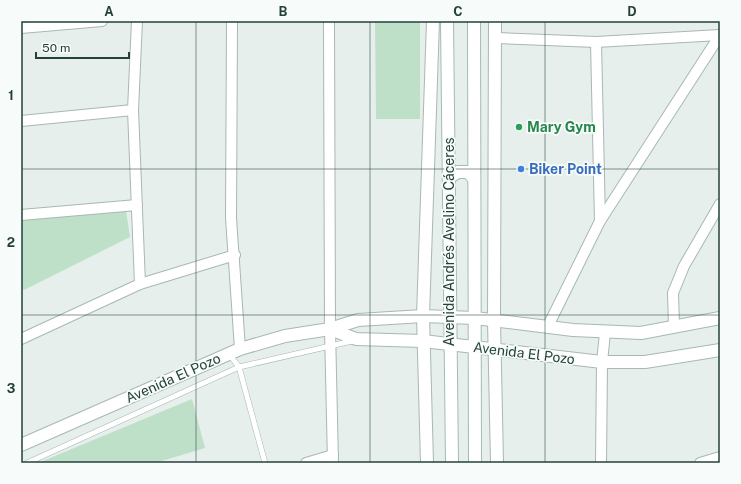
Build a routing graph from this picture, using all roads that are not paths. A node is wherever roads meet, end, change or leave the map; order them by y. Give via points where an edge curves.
1 (102, 21) edge
2 (137, 21) edge
3 (232, 21) edge
4 (329, 21) edge
5 (433, 21) edge
6 (447, 21) edge
7 (474, 21) edge
8 (496, 21) edge
9 (21, 28) edge
10 (720, 35) edge
11 (496, 38) junction
12 (596, 42) junction
13 (133, 110) junction
14 (21, 121) edge
15 (450, 177) junction
16 (474, 178) junction
17 (720, 204) edge
18 (137, 205) junction
19 (21, 214) edge
20 (717, 214) edge
21 (600, 221) junction
22 (235, 255) junction
23 (140, 284) junction
24 (423, 316) junction
25 (451, 317) junction
26 (475, 318) junction
27 (720, 318) edge
28 (494, 320) junction
29 (548, 326) junction
30 (674, 327) junction
31 (330, 329) junction
32 (605, 333) junction
33 (21, 339) edge
34 (356, 339) junction
35 (423, 341) junction
36 (449, 345) junction
37 (475, 346) junction
38 (331, 347) junction
39 (494, 349) junction
40 (720, 350) edge
41 (234, 351) junction
42 (602, 362) junction
43 (239, 366) junction
44 (21, 444) edge
45 (720, 457) edge
46 (333, 459) edge
47 (27, 463) edge
48 (265, 463) edge
49 (306, 463) edge
50 (427, 463) edge
51 (452, 463) edge
52 (475, 463) edge
53 (497, 463) edge
54 (601, 463) edge
55 (700, 463) edge

1 - 9 street
2 - 13 street
3 - 22 street via 231,218
4 - 31 street
5 - 24 street
6 - 15 street, Avenida Andrés Avelino Cáceres
7 - 16 street, Avenida Andrés Avelino Cáceres
8 - 11 street
10 - 12 street
10 - 21 street
11 - 12 street
11 - 28 street
12 - 21 street
13 - 14 street
13 - 18 street
15 - 16 street via 458,172 468,172
15 - 25 street, Avenida Andrés Avelino Cáceres
16 - 26 street, Avenida Andrés Avelino Cáceres
17 - 20 street
18 - 19 street
18 - 23 street
20 - 30 street via 684,266 674,292
21 - 29 street
22 - 23 street
22 - 41 street
23 - 33 street
24 - 25 street, Avenida El Pozo
24 - 31 street, Avenida El Pozo via 358,320
24 - 35 street
25 - 26 street, Avenida El Pozo
25 - 36 street, Avenida Andrés Avelino Cáceres
26 - 28 street, Avenida El Pozo
26 - 37 street, Avenida Andrés Avelino Cáceres
27 - 30 street, Avenida El Pozo
28 - 29 street, Avenida El Pozo
28 - 39 street
29 - 32 street, Avenida El Pozo
30 - 32 street, Avenida El Pozo via 641,333
31 - 34 street, Avenida El Pozo
31 - 38 street
31 - 41 street, Avenida El Pozo via 285,336
32 - 42 street
34 - 35 street, Avenida El Pozo
34 - 38 lane
35 - 36 street, Avenida El Pozo
35 - 50 street
36 - 37 street, Avenida El Pozo
36 - 51 street, Avenida Andrés Avelino Cáceres
37 - 39 street, Avenida El Pozo
37 - 52 street, Avenida Andrés Avelino Cáceres
38 - 43 lane
38 - 46 street
39 - 42 street, Avenida El Pozo
39 - 53 street
40 - 42 street, Avenida El Pozo via 645,362
41 - 43 lane
41 - 44 street, Avenida El Pozo
42 - 54 street
43 - 47 lane
43 - 48 lane
45 - 55 street
46 - 49 street

